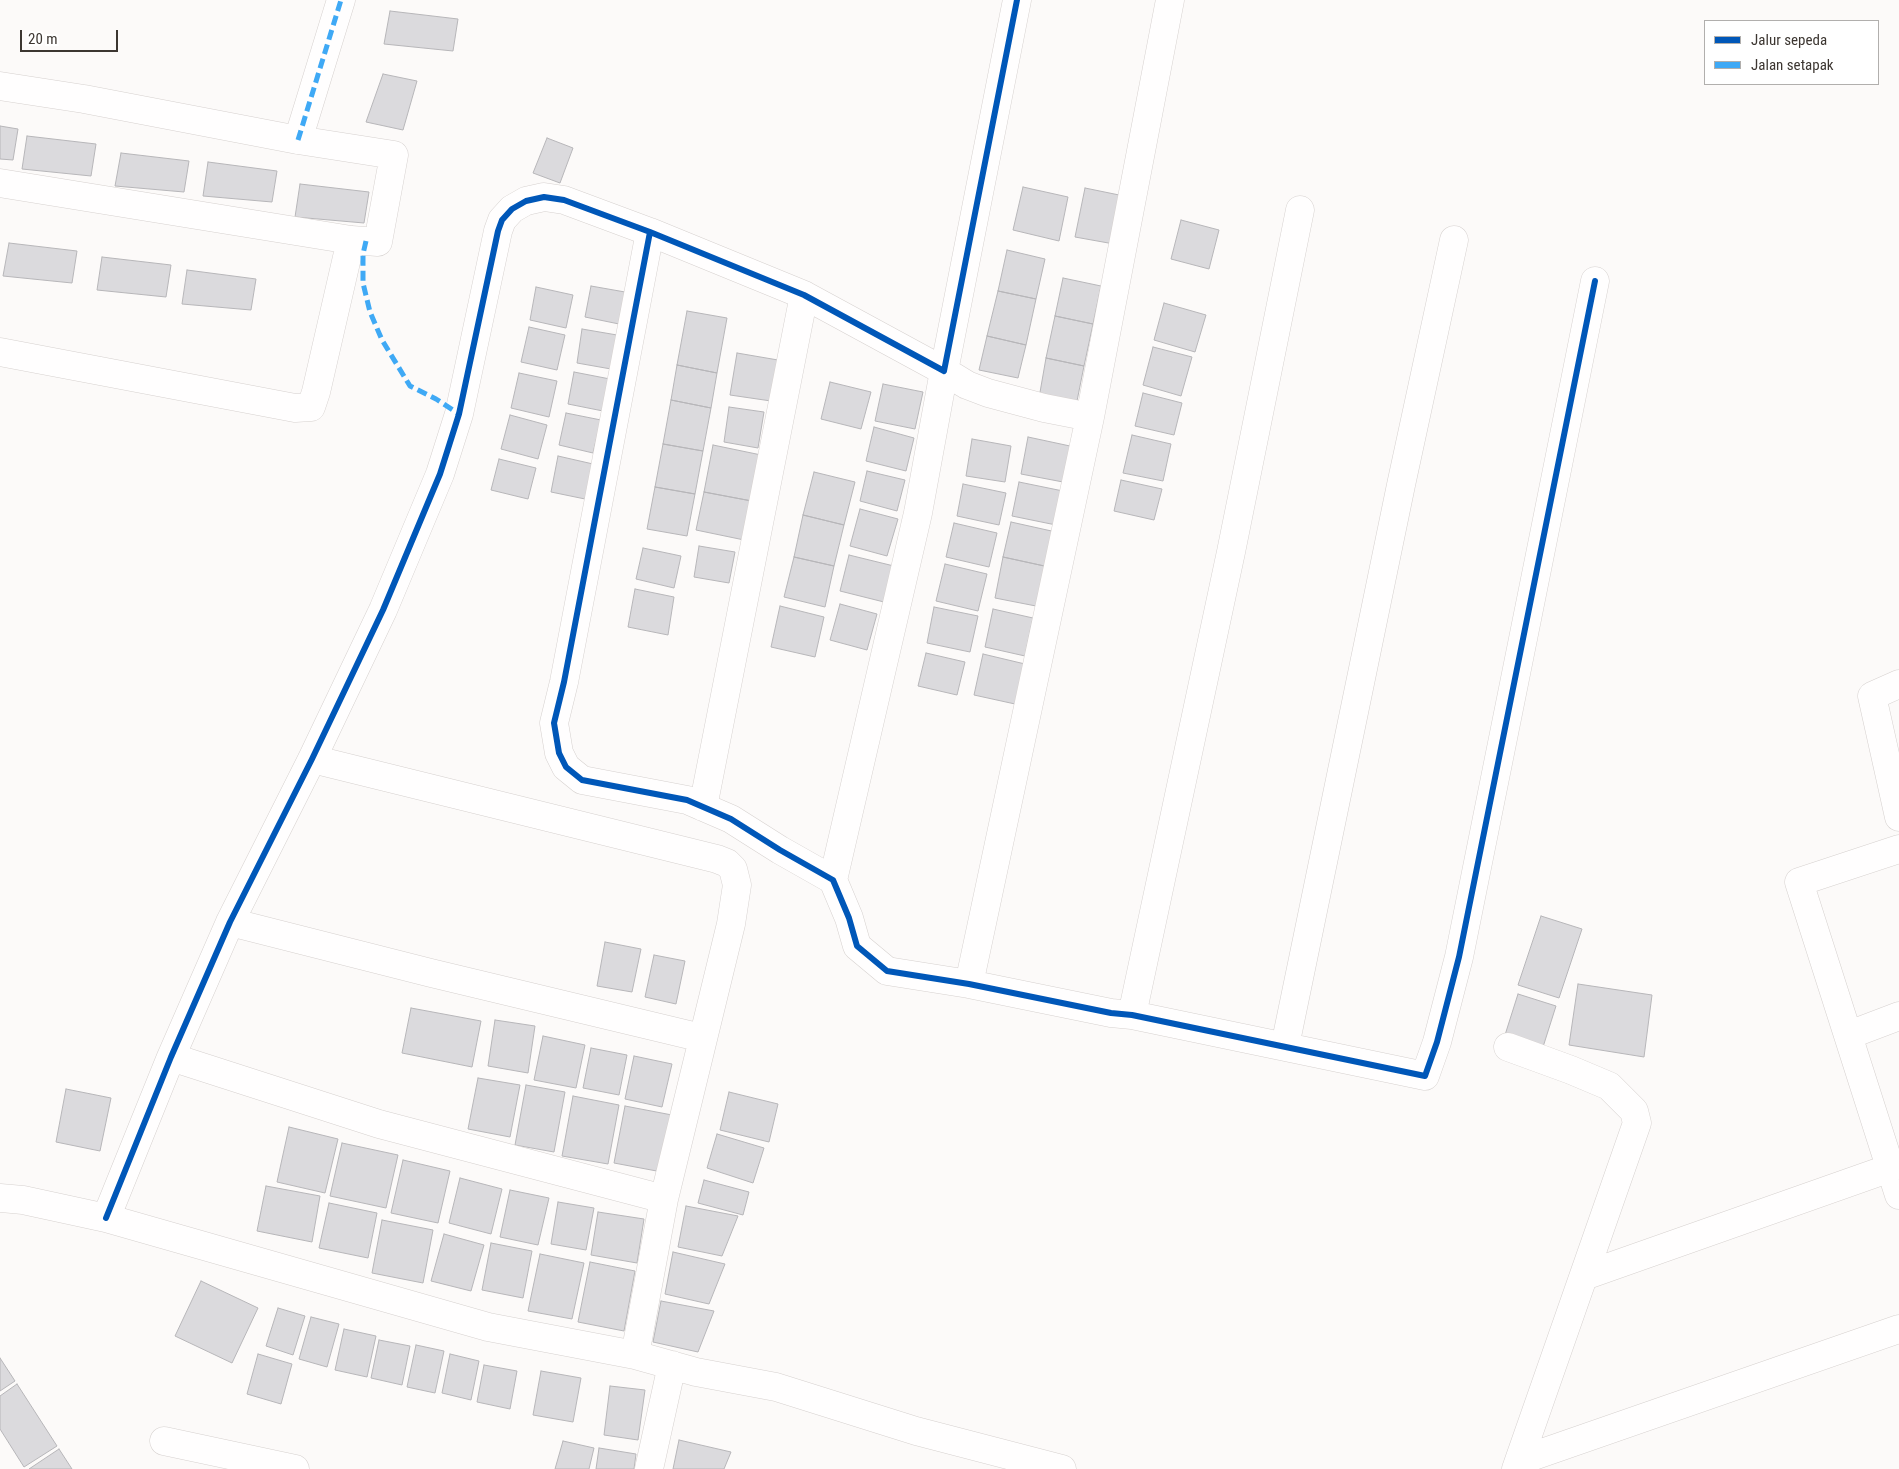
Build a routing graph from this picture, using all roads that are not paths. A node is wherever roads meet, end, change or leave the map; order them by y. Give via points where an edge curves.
1 (341, 0) edge
2 (1017, 0) edge
3 (1170, 0) edge
4 (0, 86) edge
5 (298, 140) junction
6 (0, 183) edge
7 (1300, 210) dead end
8 (650, 232) junction
9 (351, 240) junction
10 (1454, 240) dead end
11 (1594, 281) dead end
12 (804, 295) junction
13 (0, 352) edge
14 (944, 371) junction
15 (1090, 417) junction
16 (1899, 684) edge
17 (312, 759) junction
18 (704, 807) junction
19 (1899, 817) edge
20 (756, 834) junction
21 (1899, 849) edge
22 (727, 863) junction
23 (834, 880) junction
24 (230, 922) junction
25 (969, 984) junction
26 (1132, 1015) junction
27 (1899, 1016) edge
28 (1849, 1035) junction
29 (702, 1038) junction
30 (1285, 1046) junction
31 (1508, 1048) dead end
32 (172, 1057) junction
33 (1895, 1166) edge
34 (1899, 1195) edge
35 (0, 1198) edge
36 (664, 1199) junction
37 (106, 1218) junction
38 (1584, 1276) junction
39 (1899, 1329) edge
40 (635, 1355) junction
41 (672, 1366) junction
42 (164, 1441) dead end
43 (1517, 1465) edge
44 (295, 1469) edge
45 (649, 1469) edge
46 (1062, 1469) edge

1 - 5 street
2 - 14 street
3 - 15 street
4 - 5 street
5 - 9 street via 394,155 378,242
6 - 9 street
7 - 26 street
8 - 12 street
8 - 17 street via 564,200 544,197 526,201 502,220 459,414 440,474 383,610
8 - 18 street via 554,723 559,753 566,767 582,780 687,800
9 - 13 street via 311,407 295,408
10 - 30 street
11 - 30 street via 1459,957 1425,1076
12 - 14 street
12 - 18 street
14 - 15 street via 988,393
14 - 23 street via 918,513
15 - 25 street
16 - 19 street via 1872,696
17 - 22 street
17 - 24 street
18 - 20 street
20 - 22 street
20 - 23 street
21 - 28 street via 1800,882
22 - 29 street via 733,869 737,885 731,924
23 - 25 street via 858,946 887,971
24 - 29 street
24 - 32 street
25 - 26 street
26 - 30 street
27 - 28 street
28 - 33 street
29 - 36 street
31 - 38 street via 1609,1086 1634,1111 1637,1124
32 - 36 street via 379,1124
32 - 37 street
33 - 34 street
33 - 38 street
35 - 37 street
36 - 40 street
37 - 40 street via 488,1327
38 - 43 street
39 - 43 street
40 - 41 street
41 - 45 street
41 - 46 street via 776,1387 916,1431
42 - 44 street

